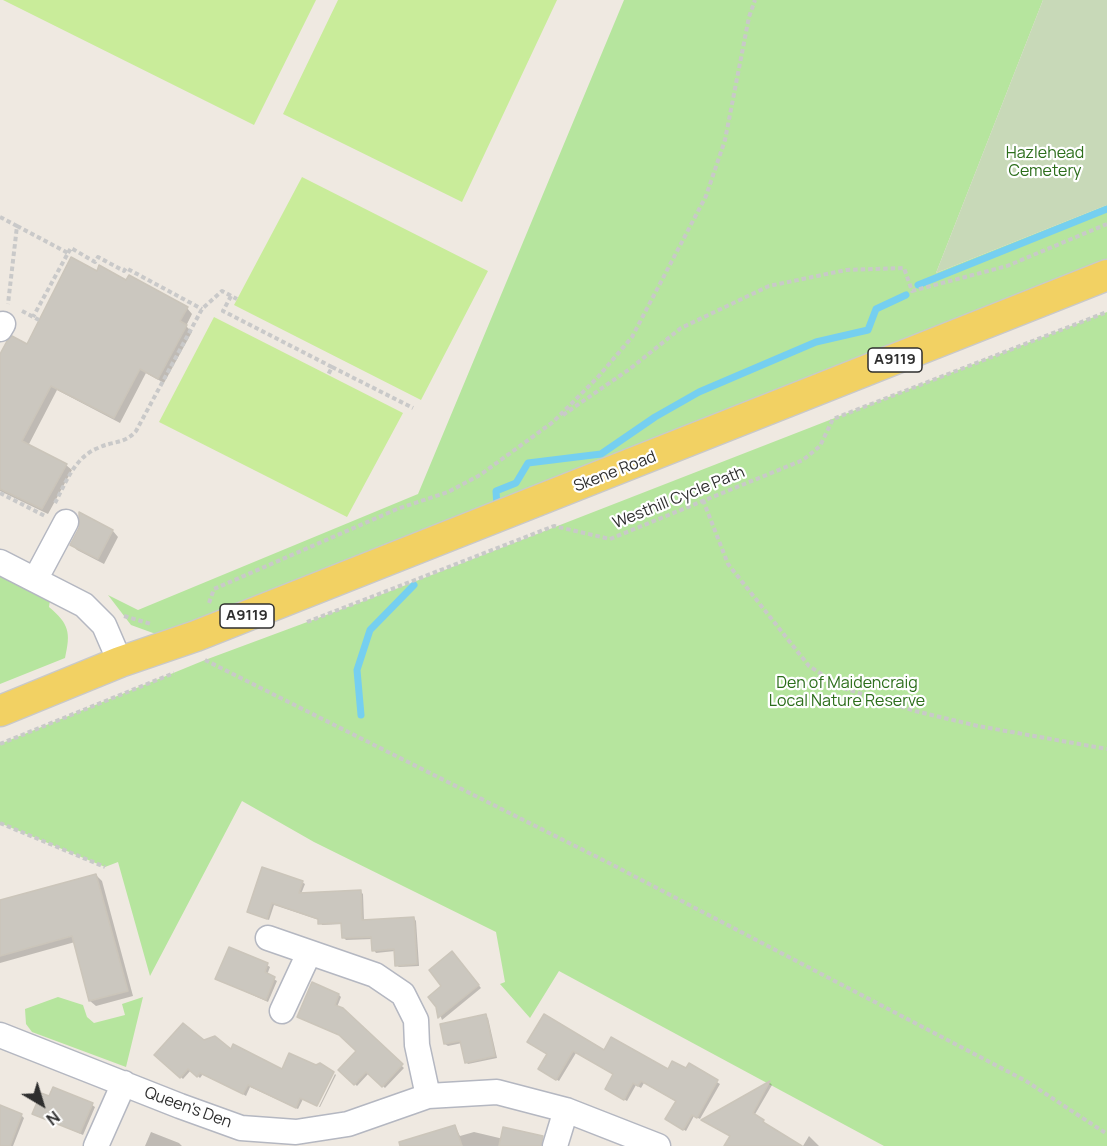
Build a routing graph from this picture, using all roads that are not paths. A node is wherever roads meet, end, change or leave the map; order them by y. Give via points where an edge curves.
1 (1107, 275) edge
2 (55, 515) road end
3 (0, 562) edge
4 (35, 580) junction
5 (120, 662) junction
6 (0, 711) edge
7 (268, 938) dead end
8 (309, 953) junction
9 (282, 1011) dead end
10 (0, 1035) edge
11 (124, 1083) junction
12 (429, 1096) junction
13 (566, 1110) junction
14 (96, 1146) edge
15 (555, 1146) edge
16 (658, 1146) edge

1 - 5 main road, Skene Road / A9119 via 205,651
2 - 4 street
3 - 4 street
4 - 5 street via 84,605 104,625
5 - 6 main road, A9119
7 - 8 street
8 - 9 street
8 - 12 street via 375,975 403,994 416,1020 417,1045
10 - 11 street, Queen's Den
11 - 12 street, Queen's Den via 241,1128 296,1132 348,1124
11 - 14 street, Queen's Den
12 - 13 street, Queen's Den via 497,1092
13 - 15 street
13 - 16 street, Queen's Den

